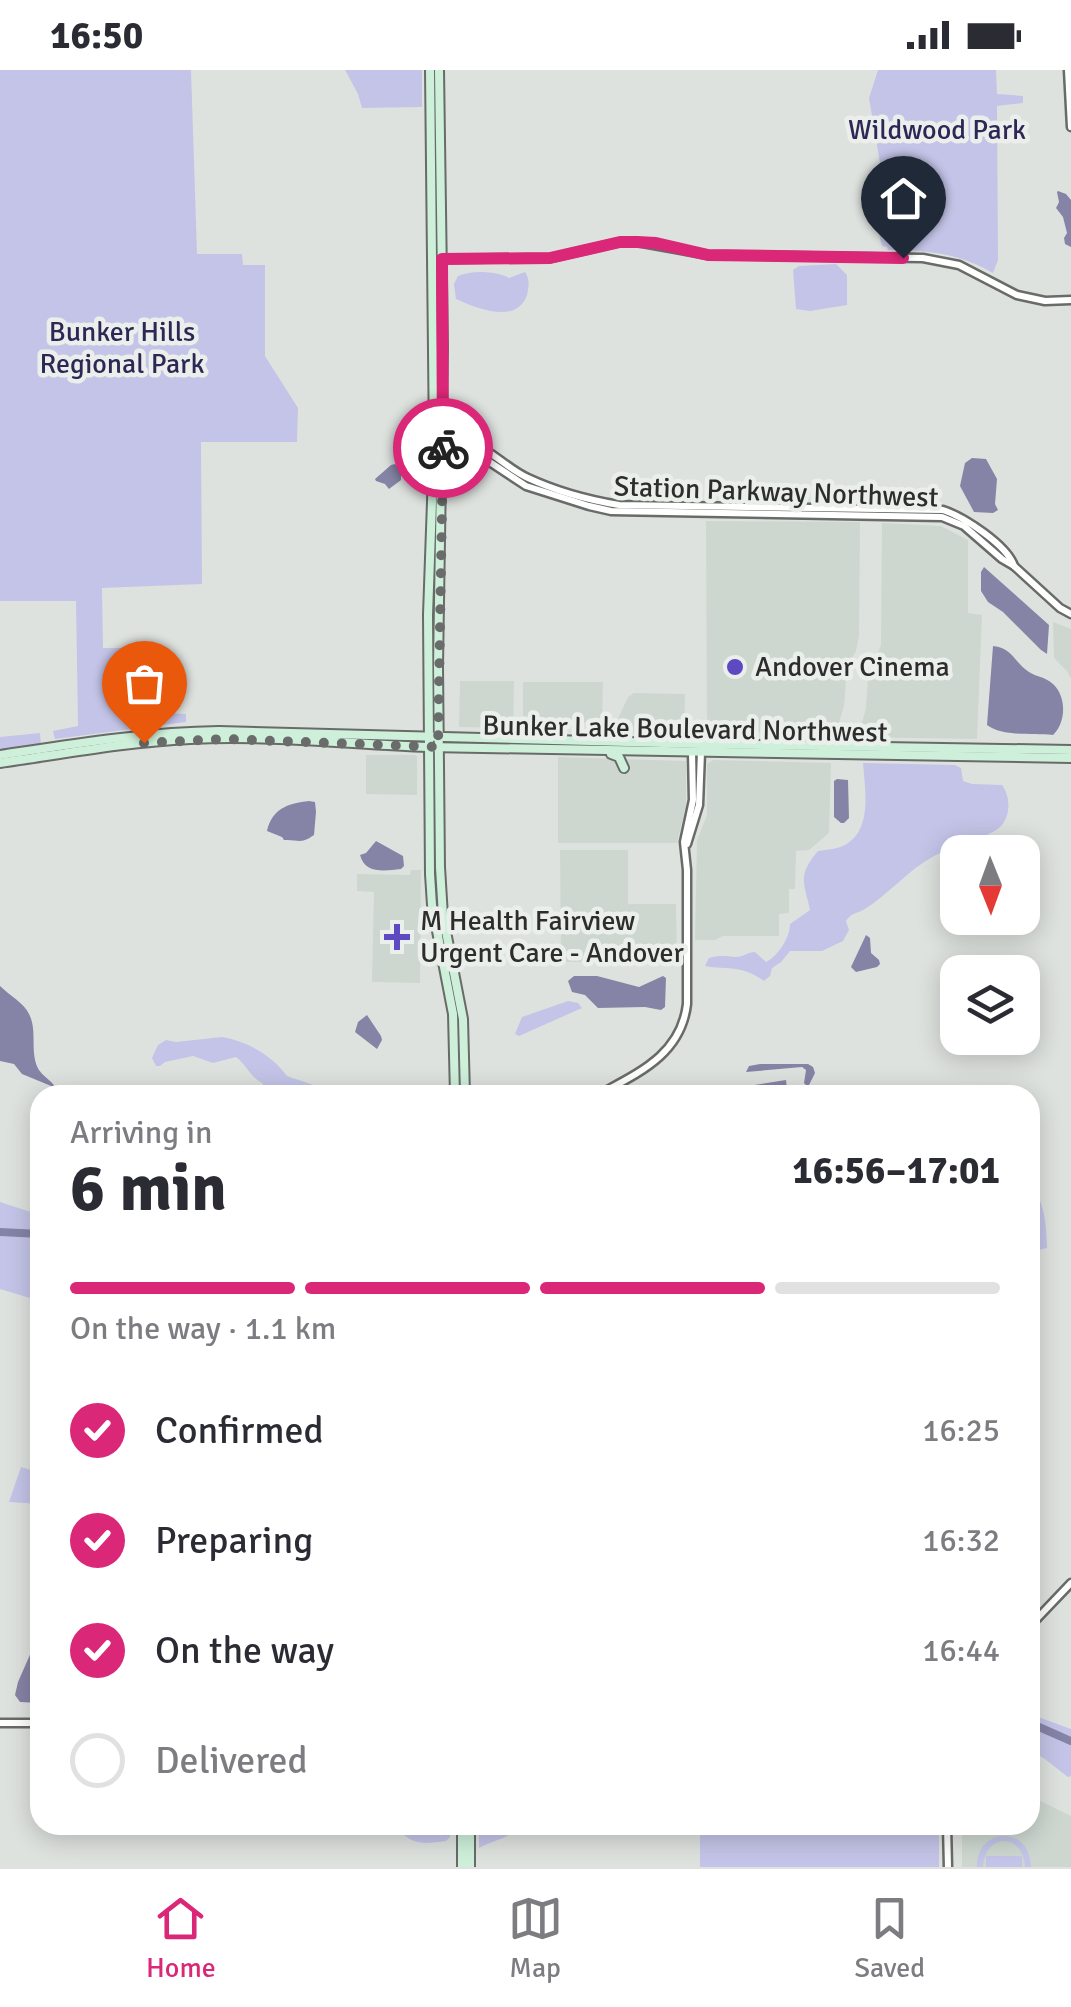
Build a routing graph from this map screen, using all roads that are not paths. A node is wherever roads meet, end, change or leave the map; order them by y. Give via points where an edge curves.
1 (430, 70) edge
2 (439, 70) edge
3 (1068, 70) edge
4 (1071, 127) edge
5 (438, 259) junction
6 (1071, 300) edge
7 (440, 445) junction
8 (1071, 614) edge
9 (428, 736) junction
10 (440, 736) junction
11 (428, 747) junction
12 (438, 747) junction
13 (577, 750) junction
14 (1071, 750) edge
15 (696, 752) junction
16 (0, 755) edge
17 (1071, 758) edge
18 (0, 763) edge
19 (624, 768) dead end
20 (456, 1085) edge
21 (464, 1085) edge
22 (617, 1085) edge
23 (1071, 1583) edge
24 (1040, 1616) edge
25 (0, 1723) edge
26 (30, 1723) edge
27 (462, 1835) edge
28 (470, 1835) edge
29 (947, 1835) edge
30 (462, 1867) edge
31 (470, 1867) edge
32 (948, 1867) edge

1 - 5 main road
2 - 5 main road
3 - 4 street
5 - 6 street via 550,258 620,242 708,255 923,258 959,265 1017,295
5 - 7 main road
7 - 8 street, Station Parkway Northwest via 475,453 518,482 611,510 917,511 942,517 956,521
7 - 9 main road via 429,588
7 - 10 main road
9 - 10 main road, Bunker Lake Boulevard Northwest
9 - 11 main road
9 - 16 main road, Bunker Lake Boulevard Northwest via 201,731
10 - 12 main road
10 - 14 main road, Bunker Lake Boulevard Northwest
11 - 12 main road, Bunker Lake Boulevard Northwest
11 - 18 main road, Bunker Lake Boulevard Northwest via 189,739
11 - 20 main road via 430,889 453,1014
12 - 13 main road, Bunker Lake Boulevard Northwest
12 - 21 main road via 441,900 462,1019
13 - 15 main road, Bunker Lake Boulevard Northwest
13 - 19 main road via 616,754
15 - 17 main road, Bunker Lake Boulevard Northwest
15 - 22 street via 684,842 683,1022 662,1056
23 - 24 street
25 - 26 street
27 - 30 main road
28 - 31 main road
29 - 32 street

